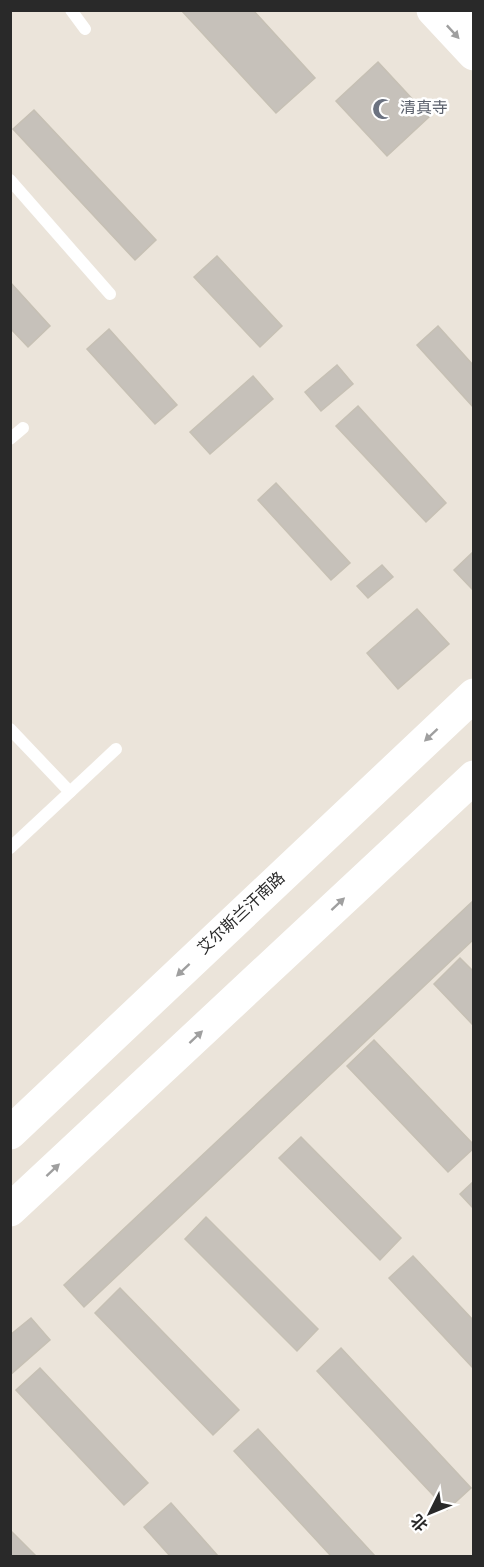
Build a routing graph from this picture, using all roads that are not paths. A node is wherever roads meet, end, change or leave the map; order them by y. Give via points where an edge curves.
1 (71, 10) edge
2 (433, 10) edge
3 (465, 10) edge
4 (474, 19) edge
5 (85, 29) dead end
6 (474, 54) edge
7 (10, 180) edge
8 (110, 294) dead end
9 (23, 428) dead end
10 (10, 439) edge
11 (474, 695) edge
12 (10, 729) edge
13 (116, 749) dead end
14 (474, 777) edge
15 (70, 792) junction
16 (10, 848) edge
17 (17, 1122) edge
18 (10, 1210) edge

1 - 5 lane
2 -> 6 main road
3 - 4 main road
7 - 8 lane
9 - 10 lane
11 -> 17 main road, 艾尔斯兰汗南路
12 - 15 lane
13 - 15 lane
18 -> 14 main road
15 - 16 lane

